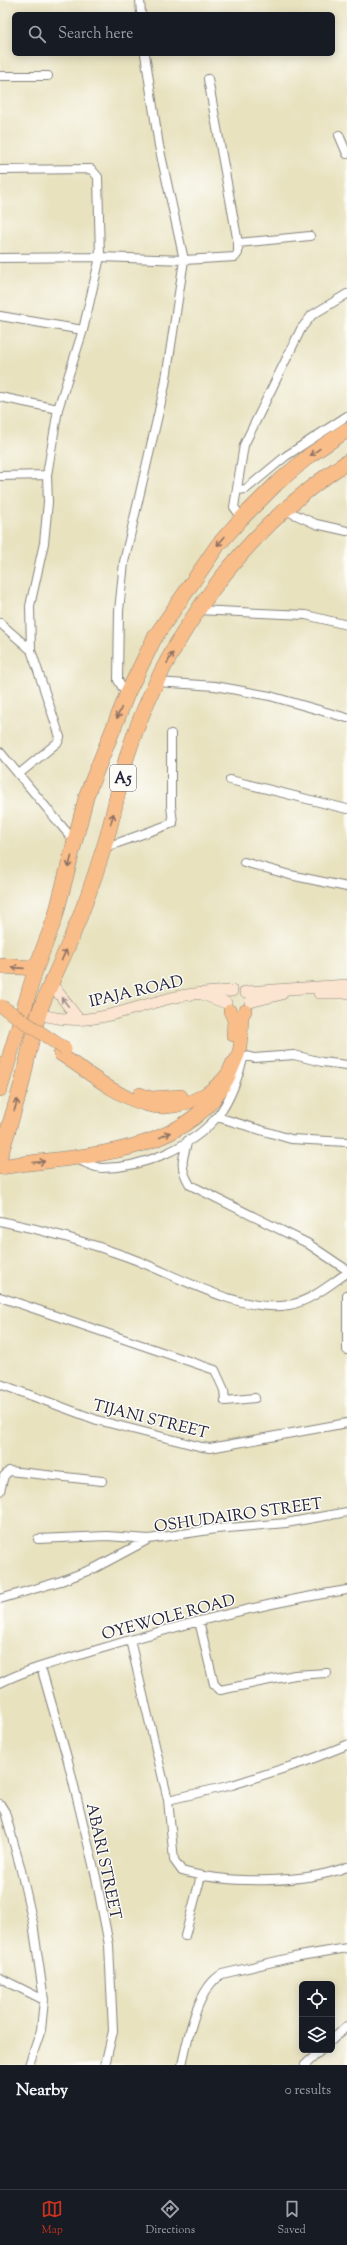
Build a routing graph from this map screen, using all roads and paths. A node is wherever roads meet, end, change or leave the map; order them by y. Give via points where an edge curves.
1 (140, 0) edge
2 (141, 12) edge
3 (145, 56) edge
4 (0, 76) edge
5 (48, 76) dead end
6 (208, 79) dead end
7 (339, 135) dead end
8 (347, 154) edge
9 (0, 170) edge
10 (310, 236) dead end
11 (238, 243) junction
12 (100, 257) junction
13 (0, 258) edge
14 (184, 260) junction
15 (347, 294) edge
16 (0, 316) edge
17 (83, 330) junction
18 (0, 397) edge
19 (58, 409) junction
20 (347, 416) edge
21 (347, 430) edge
22 (347, 462) edge
23 (47, 474) junction
24 (0, 476) edge
25 (238, 490) junction
26 (285, 510) junction
27 (242, 518) junction
28 (347, 531) edge
29 (197, 610) junction
30 (0, 623) edge
31 (347, 625) edge
32 (31, 650) junction
33 (157, 682) junction
34 (128, 692) junction
35 (347, 718) edge
36 (171, 734) dead end
37 (0, 752) edge
38 (19, 774) junction
39 (230, 780) dead end
40 (347, 809) edge
41 (75, 842) junction
42 (104, 848) junction
43 (244, 862) dead end
44 (347, 887) edge
45 (0, 966) edge
46 (36, 968) junction
47 (51, 983) junction
48 (347, 985) edge
49 (232, 991) junction
50 (199, 992) junction
51 (245, 992) junction
52 (347, 993) edge
53 (248, 1006) junction
54 (228, 1007) junction
55 (0, 1008) edge
56 (39, 1014) junction
57 (79, 1020) junction
58 (63, 1052) junction
59 (238, 1058) junction
60 (347, 1065) edge
61 (3, 1067) edge
62 (0, 1089) edge
63 (217, 1116) junction
64 (188, 1140) junction
65 (347, 1142) edge
66 (0, 1156) edge
67 (74, 1158) junction
68 (0, 1168) edge
69 (0, 1221) edge
70 (347, 1272) edge
71 (347, 1295) edge
72 (0, 1297) edge
73 (347, 1350) edge
74 (0, 1384) edge
75 (255, 1398) dead end
76 (347, 1423) edge
77 (102, 1481) dead end
78 (0, 1491) edge
79 (347, 1512) edge
80 (38, 1538) dead end
81 (149, 1539) junction
82 (347, 1590) edge
83 (0, 1599) edge
84 (199, 1621) junction
85 (130, 1640) junction
86 (41, 1667) junction
87 (327, 1673) dead end
88 (0, 1683) edge
89 (347, 1745) edge
90 (168, 1800) junction
91 (0, 1804) edge
92 (347, 1867) edge
93 (201, 1876) junction
94 (185, 1936) dead end
95 (347, 1948) edge
96 (0, 1978) edge
97 (44, 2000) junction
98 (347, 2026) edge
99 (335, 2037) edge
100 (318, 2053) edge
101 (29, 2065) edge
102 (105, 2065) edge
103 (182, 2065) edge
104 (305, 2065) edge

1 - 2 street
3 - 14 street via 159,146
4 - 5 street
6 - 11 street
7 - 8 street
9 - 12 street via 91,169 96,172
10 - 11 street
11 - 14 street via 238,253 235,257
12 - 13 street
12 - 14 street
12 - 17 street
14 - 34 street via 165,385 124,562 119,611 118,680 122,688
15 - 25 street via 312,315 301,329 244,445
16 - 17 street
17 - 19 street
18 - 19 street
19 - 23 street
20 - 25 street via 286,456 246,489
21 -> 27 highway, A5 via 310,455
22 - 26 highway, A5 via 324,477
23 - 24 street
23 - 32 street via 48,502 44,543 30,606
25 - 27 street via 234,507
26 - 28 street via 316,524
26 - 29 highway, A5 via 235,562
27 -> 34 highway, A5 via 218,544 155,637
29 - 31 street via 306,615
33 -> 29 highway, A5
30 - 32 street
32 - 38 street via 60,737 58,742
33 - 35 street via 215,686 270,696
42 -> 33 highway, A5 via 128,754
34 -> 41 highway, A5 via 87,794
36 - 42 street via 173,823
37 - 38 street
38 - 41 street
39 - 40 street
41 -> 46 highway, A5 via 55,918
47 -> 42 highway, A5 via 73,936
43 - 44 street
46 -> 45 highway
46 - 61 highway, A5
47 - 56 highway, A5
57 -> 47 main road
48 - 51 main road
49 - 50 main road, IPAJA ROAD
49 - 51 main road via 238,989
49 - 54 main road via 227,996
50 - 54 main road, IPAJA ROAD
50 - 57 main road, IPAJA ROAD via 168,998 123,1013
51 - 53 main road
52 - 53 main road via 286,994
53 - 54 main road via 240,1014
53 - 59 main road via 242,1016
54 - 58 main road via 234,1020 228,1056 216,1075 205,1085 181,1096 151,1098 133,1092
55 - 58 main road, bridge
56 - 57 main road, IPAJA ROAD via 59,1020
66 -> 56 highway, A5
58 - 59 main road via 121,1094 146,1105 159,1107 187,1103 200,1098 218,1085
59 - 60 street via 294,1055
59 - 63 street via 238,1076
67 -> 59 highway via 138,1146 188,1124 206,1109 222,1090
61 - 62 highway, A5
63 - 64 street
63 - 65 street via 291,1140
64 - 67 street via 170,1151 131,1165 100,1168
64 - 70 street via 182,1163 190,1185 307,1243
68 -> 67 highway
69 - 70 street via 37,1229 128,1257 236,1300 272,1306 290,1305 312,1296
71 - 73 street
72 - 75 street via 214,1369 220,1376 225,1401
74 - 76 street, TIJANI STREET via 96,1420 210,1448
77 - 78 street via 9,1472 4,1476
79 - 81 street, OSHUDAIRO STREET via 286,1523 216,1529
80 - 81 street via 107,1536
81 - 83 street, OSHUDAIRO STREET via 111,1561 75,1576
82 - 84 street, OYEWOLE ROAD via 274,1603
84 - 85 street, OYEWOLE ROAD
84 - 87 street via 214,1684 220,1690 295,1676
85 - 86 street, OYEWOLE ROAD
85 - 90 street
86 - 88 street, OYEWOLE ROAD
86 - 102 street, ABARI STREET via 68,1761 96,1877 109,1945 113,2031
89 - 90 street via 261,1776
90 - 93 street via 174,1860 182,1871
91 - 97 street via 5,1812 20,1866 33,1923
92 - 93 street via 307,1878 235,1879
93 - 94 street
95 - 103 street via 294,1957 222,1974 215,1978 200,2002
96 - 97 street
97 - 101 street via 41,2030
98 - 99 street
100 - 104 street

